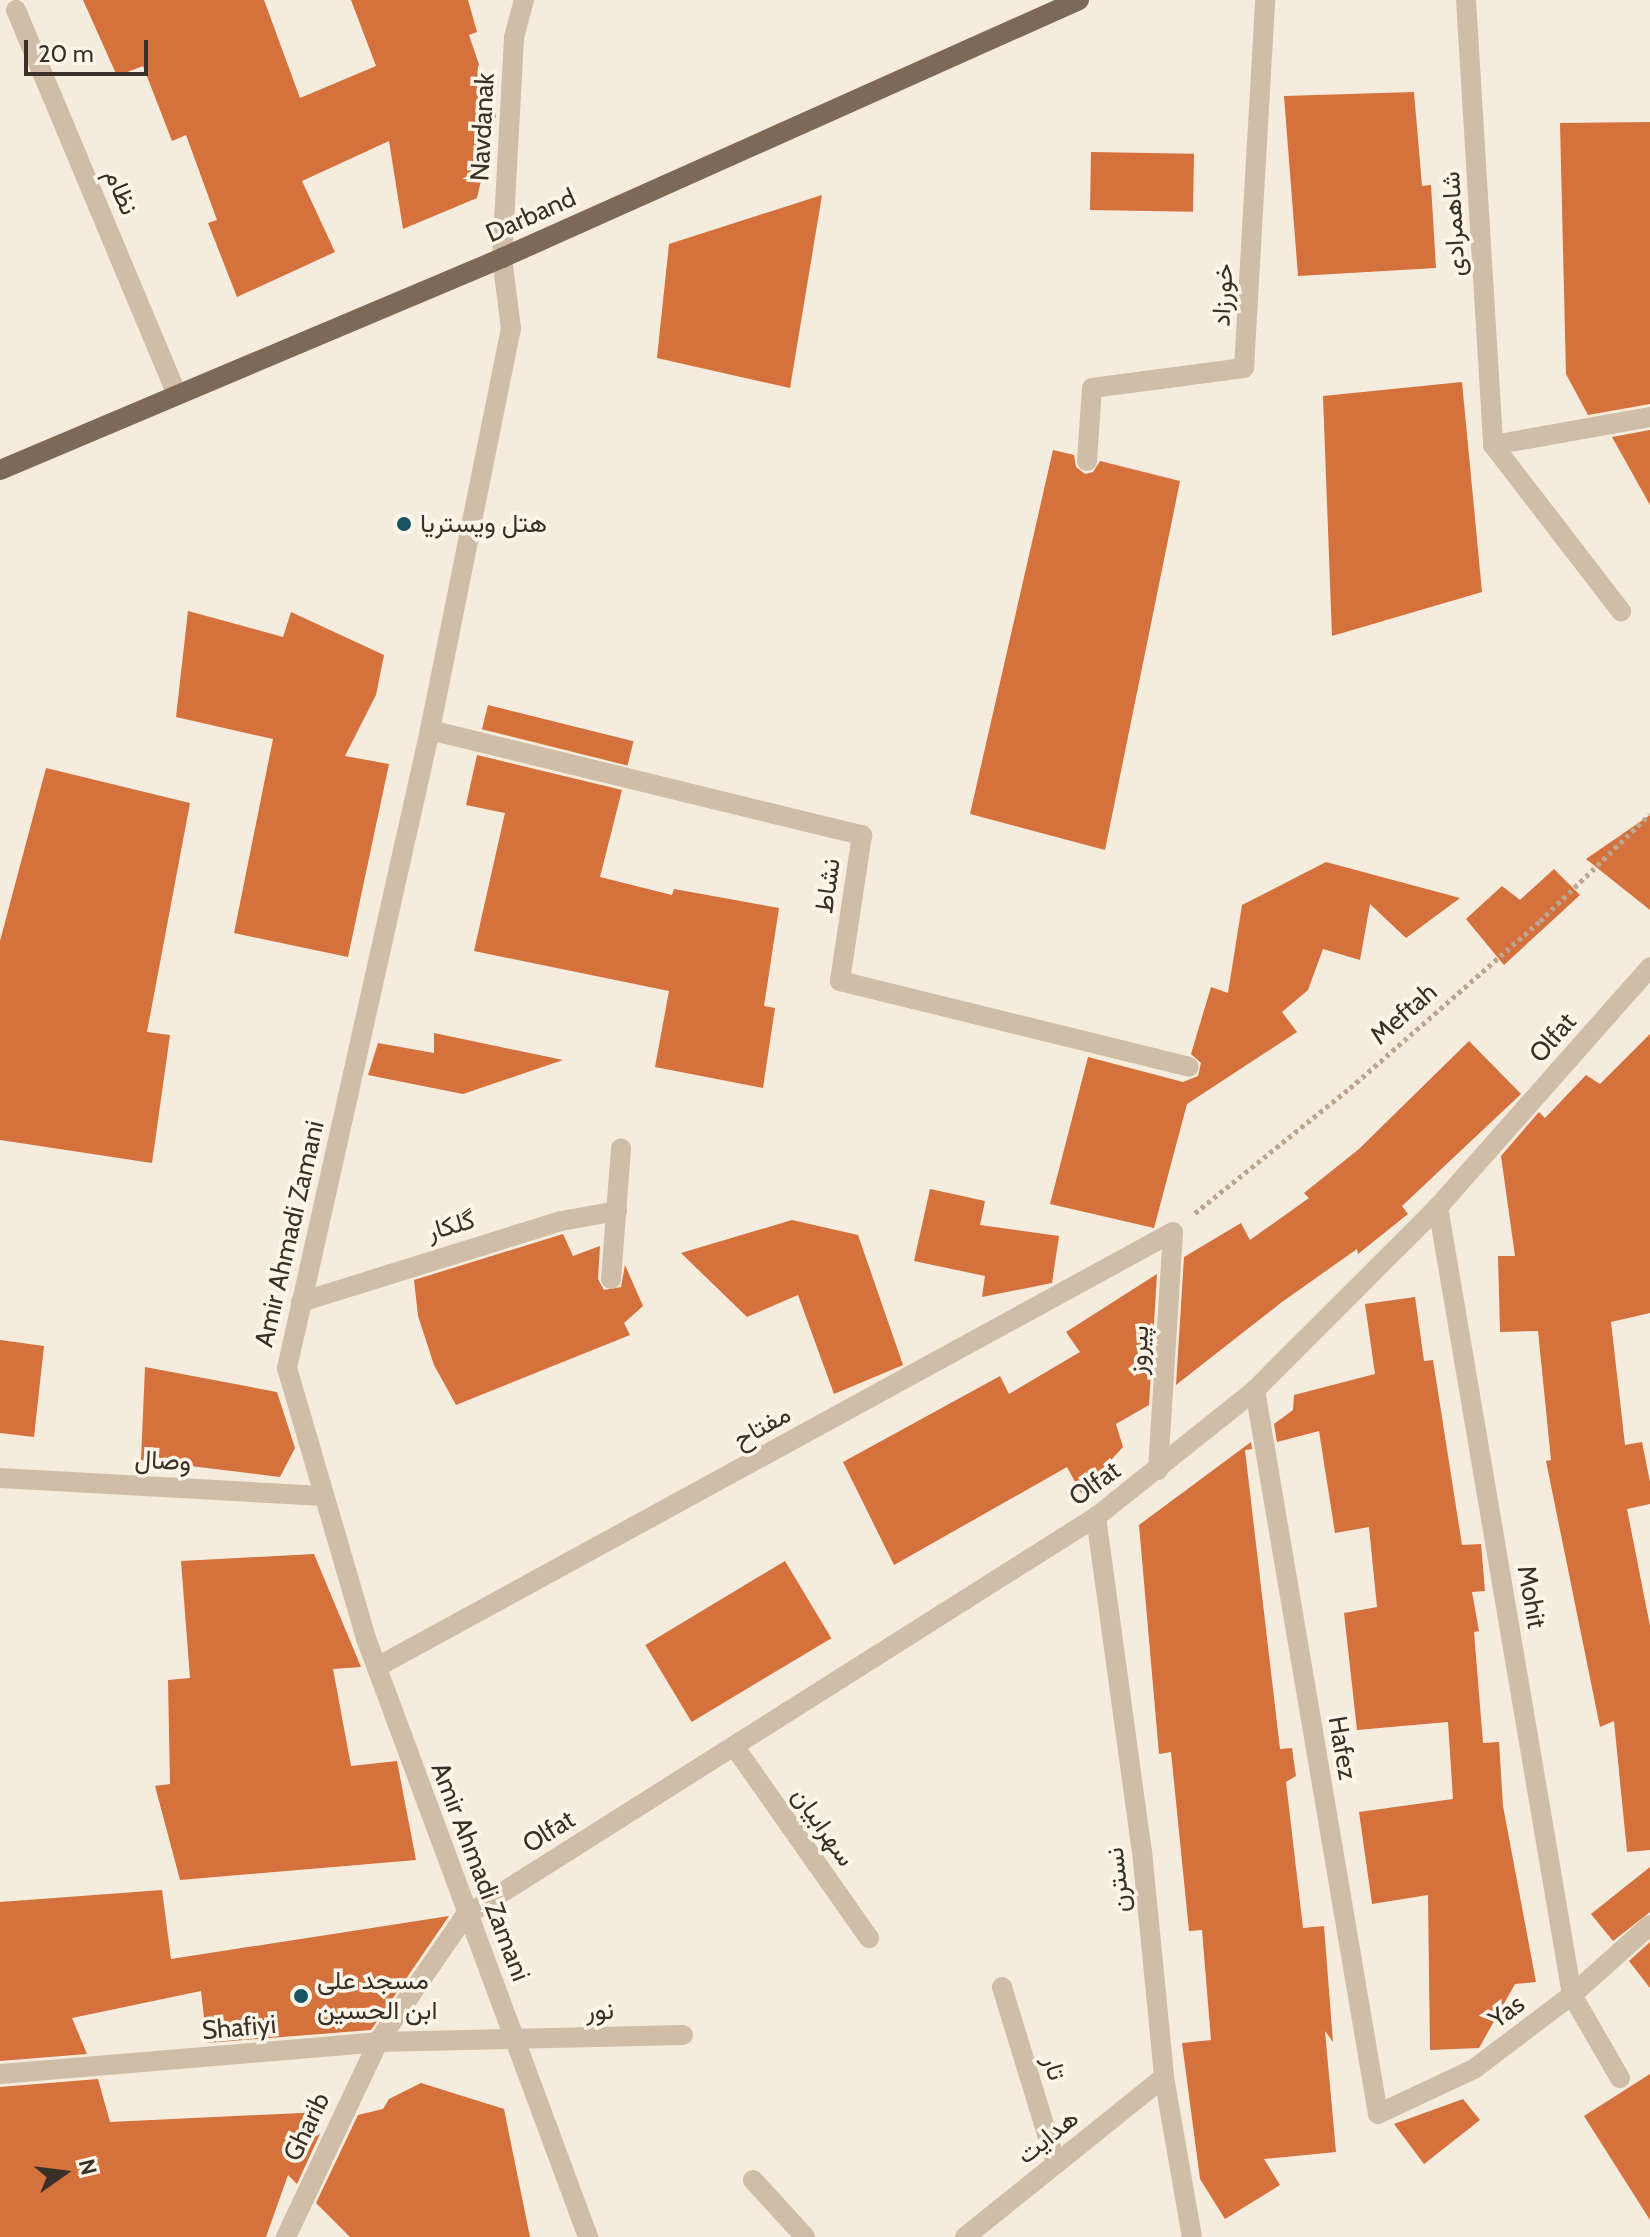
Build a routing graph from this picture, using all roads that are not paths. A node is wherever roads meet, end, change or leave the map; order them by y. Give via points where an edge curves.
1 (524, 0) edge
2 (1079, 0) edge
3 (1265, 0) edge
4 (1466, 0) edge
5 (16, 10) dead end
6 (502, 258) junction
7 (177, 395) junction
8 (1650, 417) edge
9 (1493, 445) junction
10 (1087, 461) dead end
11 (0, 470) edge
12 (1621, 611) dead end
13 (430, 730) junction
14 (1650, 967) edge
15 (1189, 1067) dead end
16 (621, 1148) dead end
17 (1438, 1207) junction
18 (617, 1211) junction
19 (1173, 1232) joint
20 (611, 1279) dead end
21 (301, 1302) junction
22 (1255, 1390) junction
23 (1158, 1470) junction
24 (0, 1478) edge
25 (324, 1496) junction
26 (1096, 1517) junction
27 (377, 1667) junction
28 (734, 1746) junction
29 (465, 1916) junction
30 (1650, 1925) edge
31 (869, 1938) dead end
32 (1002, 1987) dead end
33 (1572, 1995) junction
34 (683, 2035) dead end
35 (518, 2038) junction
36 (378, 2042) junction
37 (0, 2074) edge
38 (1164, 2077) junction
39 (1620, 2078) dead end
40 (1378, 2114) joint
41 (1056, 2164) junction
42 (753, 2180) dead end
43 (286, 2237) edge
44 (588, 2237) edge
45 (805, 2237) edge
46 (965, 2237) edge
47 (1192, 2237) edge

1 - 6 street, Navdanak via 514,38
2 - 6 main road, Darband
3 - 10 street, خورزاد via 1244,368 1092,388
4 - 9 street, شاهمرادی
5 - 7 street, نظام
6 - 7 main road, Darband
6 - 13 street, Amir Ahmadi Zamani via 511,328
7 - 11 main road, Darband
8 - 9 street
9 - 12 street
13 - 15 street, نشاط via 862,835 840,981
13 - 21 street, Amir Ahmadi Zamani
14 - 17 street, Olfat
16 - 18 street
17 - 22 street, Olfat
17 - 33 street, Mohit
18 - 20 street
18 - 21 street, گلکار via 561,1221
19 - 23 street, پیروز
19 - 27 street, مفتاح
21 - 25 street, Amir Ahmadi Zamani via 287,1368
22 - 23 street, Olfat
22 - 40 street, Hafez
23 - 26 street, Olfat
24 - 25 street, وصال
25 - 27 street, Amir Ahmadi Zamani
26 - 28 street, Olfat
26 - 38 street, نسترن via 1142,1851
27 - 29 street, Amir Ahmadi Zamani
28 - 29 street, Olfat
28 - 31 street, سهرابیان
29 - 35 street, Amir Ahmadi Zamani
29 - 36 street
30 - 33 street, Yas
32 - 41 street, تار
33 - 39 street
33 - 40 street, Yas via 1474,2069
34 - 35 street, نور
35 - 36 street, نور
35 - 44 street, Amir Ahmadi Zamani
36 - 37 street, Shafiyi
36 - 43 street, Gharib
38 - 41 street, هدایت
38 - 47 street, نسترن
41 - 46 street, هدایت
42 - 45 street

